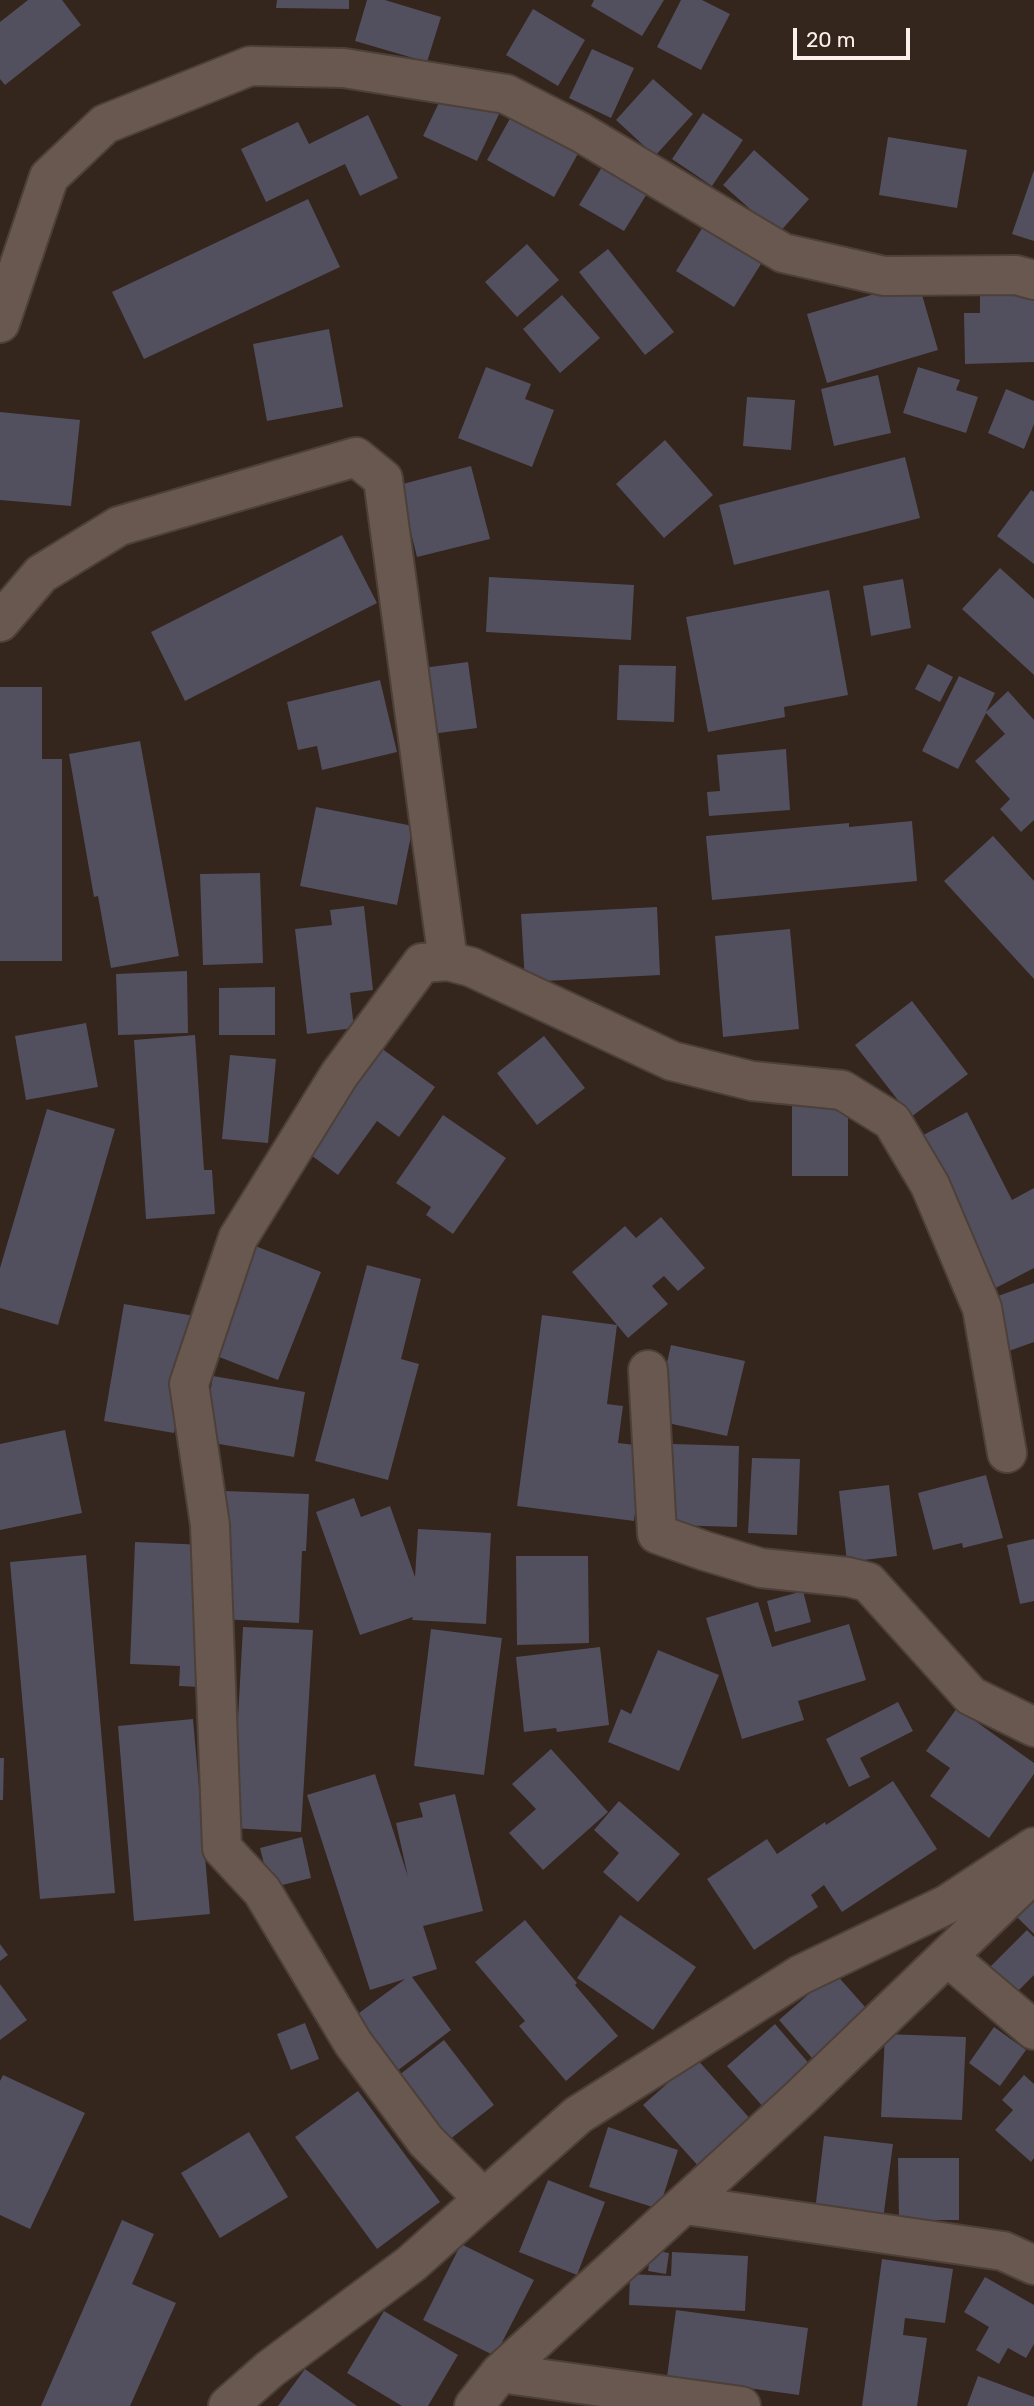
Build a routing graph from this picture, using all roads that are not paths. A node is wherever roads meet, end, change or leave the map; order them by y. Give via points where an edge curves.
1 (1034, 280) edge
2 (0, 323) edge
3 (0, 622) edge
4 (448, 961) junction
5 (648, 1370) dead end
6 (1007, 1453) dead end
7 (1034, 1727) edge
8 (1034, 1847) edge
9 (1034, 1873) edge
10 (948, 1957) junction
11 (1034, 2030) edge
12 (484, 2199) junction
13 (685, 2205) junction
14 (1034, 2265) edge
15 (500, 2373) junction
16 (228, 2406) edge
17 (474, 2406) edge
18 (741, 2406) edge

1 - 2 street via 1016,275 884,276 783,253 580,132 506,94 344,68 250,66 105,124 49,177
3 - 4 street via 41,573 119,526 356,457 383,479
4 - 6 street via 471,967 672,1061 752,1081 842,1090 891,1121 930,1185 982,1308
4 - 12 street via 422,963 339,1075 238,1238 189,1384 210,1525 222,1848 261,1891 377,2076 426,2141
5 - 7 street via 657,1534 761,1568 868,1583 971,1696
8 - 12 street via 946,1905 800,1975 578,2115
9 - 10 street
10 - 11 street
10 - 13 street
12 - 16 street via 411,2264
13 - 14 street via 1003,2251
13 - 15 street
15 - 17 street
15 - 18 street

